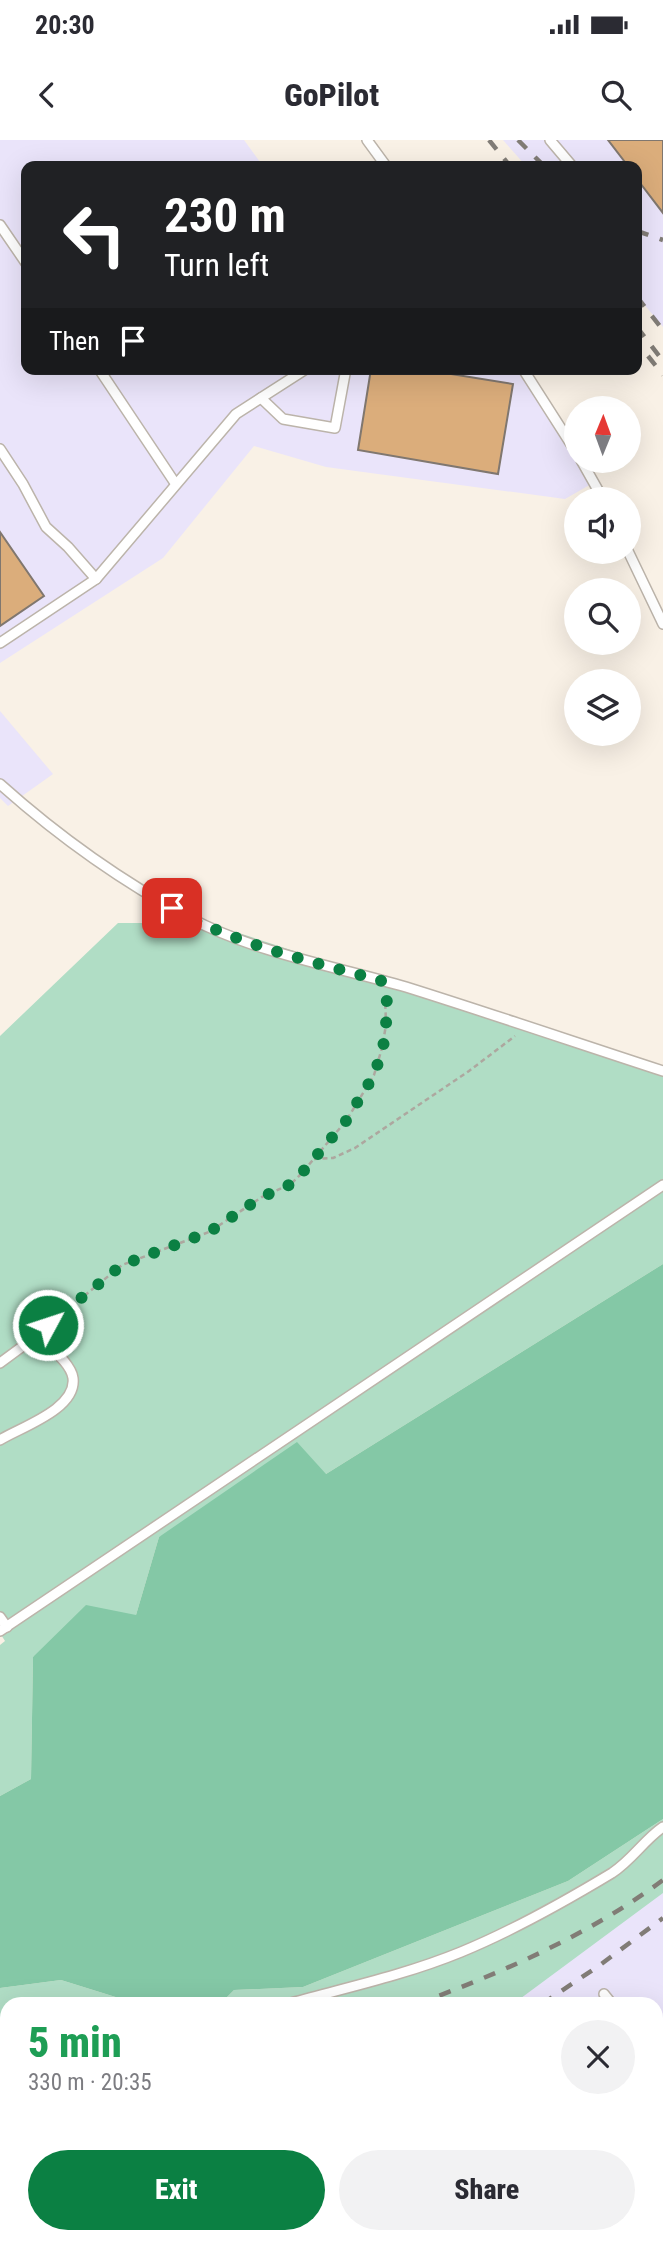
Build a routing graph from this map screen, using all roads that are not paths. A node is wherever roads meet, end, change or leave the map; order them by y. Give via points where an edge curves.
1 (367, 140) edge
2 (551, 140) edge
3 (382, 161) edge
4 (568, 161) edge
5 (0, 225) edge
6 (21, 256) edge
7 (103, 375) edge
8 (297, 375) edge
9 (345, 375) edge
10 (527, 375) edge
11 (261, 398) junction
12 (564, 433) edge
13 (0, 449) edge
14 (175, 484) junction
15 (634, 564) edge
16 (96, 579) junction
17 (663, 624) edge
18 (0, 643) edge
19 (0, 783) edge
20 (663, 1071) edge
21 (663, 1185) edge
22 (0, 1363) edge
23 (0, 1440) edge
24 (0, 1617) edge
25 (3, 1629) edge
26 (663, 1827) edge
27 (604, 1994) dead end
28 (313, 1997) edge
29 (606, 1997) edge

1 - 3 lane
2 - 4 lane
5 - 6 lane
7 - 14 lane
8 - 11 lane
9 - 11 lane via 335,428 283,419
10 - 12 lane
11 - 14 lane via 236,414
13 - 16 lane via 46,527
14 - 16 lane
15 - 17 lane
16 - 18 lane
19 - 20 lane via 84,853 192,919 261,947
21 - 25 lane
22 - 23 lane via 38,1335 73,1377 65,1402
24 - 25 lane
26 - 28 lane via 613,1872 529,1919 461,1952
27 - 29 lane

